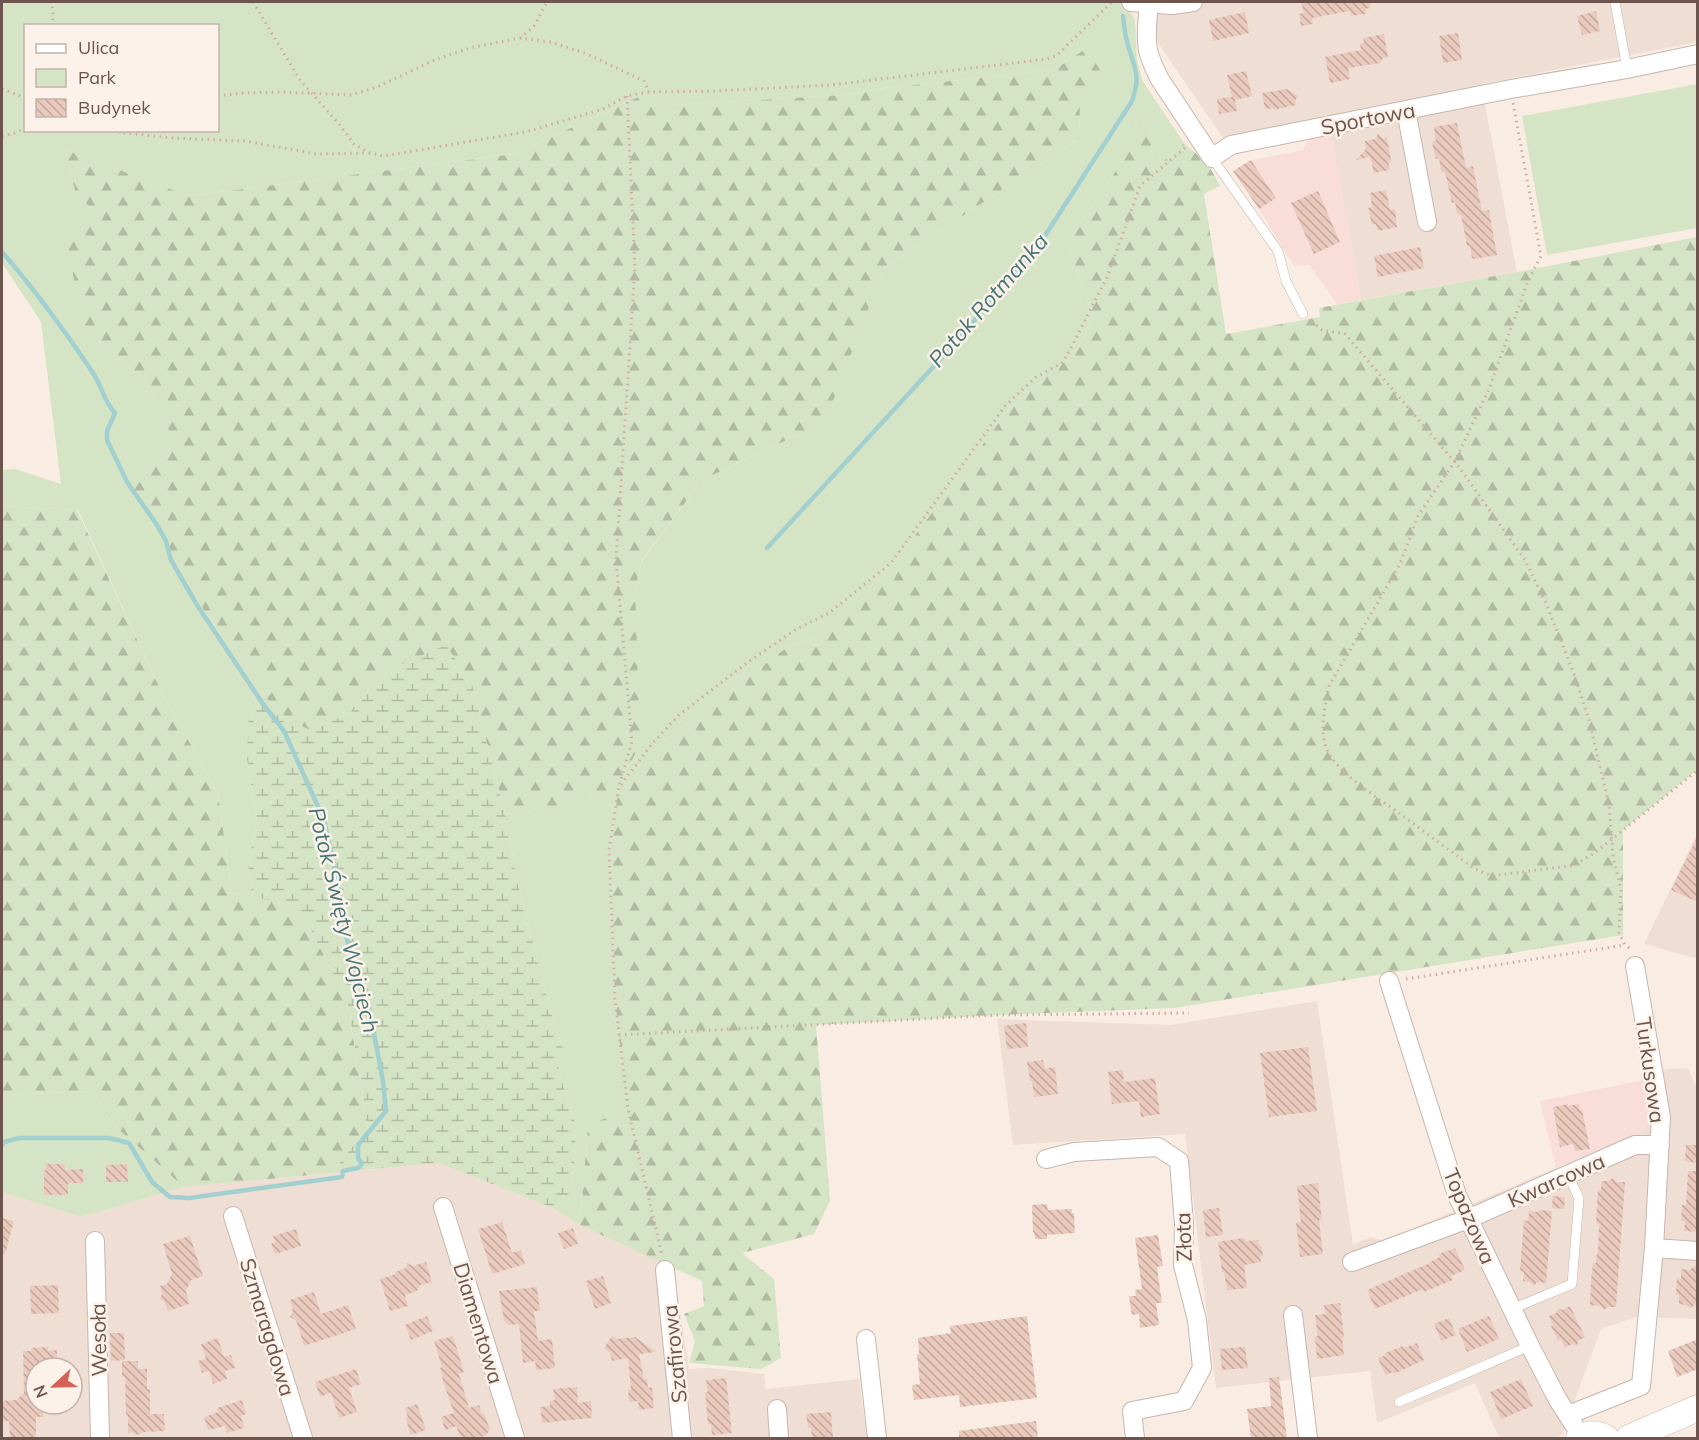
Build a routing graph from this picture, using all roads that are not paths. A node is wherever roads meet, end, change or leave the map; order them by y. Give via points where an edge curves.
1 (1143, 2) edge
2 (1193, 2) edge
3 (1615, 2) edge
4 (1698, 54) edge
5 (1627, 69) junction
6 (1406, 110) junction
7 (1212, 158) junction
8 (1427, 222) dead end
9 (1303, 314) road end
10 (1635, 966) road end
11 (1389, 981) road end
12 (1660, 1145) junction
13 (1046, 1159) dead end
14 (1568, 1175) junction
15 (443, 1206) dead end
16 (233, 1216) dead end
17 (1468, 1219) junction
18 (95, 1240) dead end
19 (1654, 1248) junction
20 (1698, 1251) edge
21 (1352, 1262) dead end
22 (665, 1270) road end
23 (1512, 1309) junction
24 (1293, 1315) dead end
25 (866, 1339) dead end
26 (1530, 1346) junction
27 (1400, 1402) dead end
28 (1698, 1408) edge
29 (777, 1409) dead end
30 (1568, 1415) junction
31 (100, 1438) edge
32 (303, 1438) edge
33 (515, 1438) edge
34 (682, 1438) edge
35 (779, 1438) edge
36 (877, 1438) edge
37 (1136, 1438) edge
38 (1308, 1438) edge
39 (1579, 1438) edge
40 (1606, 1438) edge
41 (1629, 1438) edge

1 - 2 street
1 - 7 street via 1148,50 1158,78
3 - 5 lane
4 - 5 street, Sportowa
5 - 6 street, Sportowa
6 - 7 street, Sportowa via 1231,145
6 - 8 street
7 - 9 lane via 1278,251 1286,281
10 - 12 street, Turkusowa via 1660,1117
11 - 17 street, Topazowa
12 - 14 street, Kwarcowa via 1635,1145
12 - 19 street, Turkusowa
13 - 37 street, Złota via 1074,1152 1158,1147 1179,1161 1183,1265 1197,1320 1202,1368 1184,1401 1132,1411
14 - 17 street, Kwarcowa
14 - 23 lane via 1579,1198 1572,1284
15 - 33 street, Diamentowa
16 - 32 street, Szmaragdowa
17 - 21 street, Kwarcowa
17 - 23 street, Topazowa
18 - 31 street, Wesoła
19 - 20 street
19 - 30 street, Turkusowa via 1641,1386
22 - 34 street, Szafirowa
23 - 26 street, Topazowa
24 - 38 street
25 - 36 street
26 - 27 lane
26 - 30 street, Topazowa
28 - 41 main road
29 - 35 street
30 - 39 street, Topazowa
39 - 40 main road via 1595,1434

